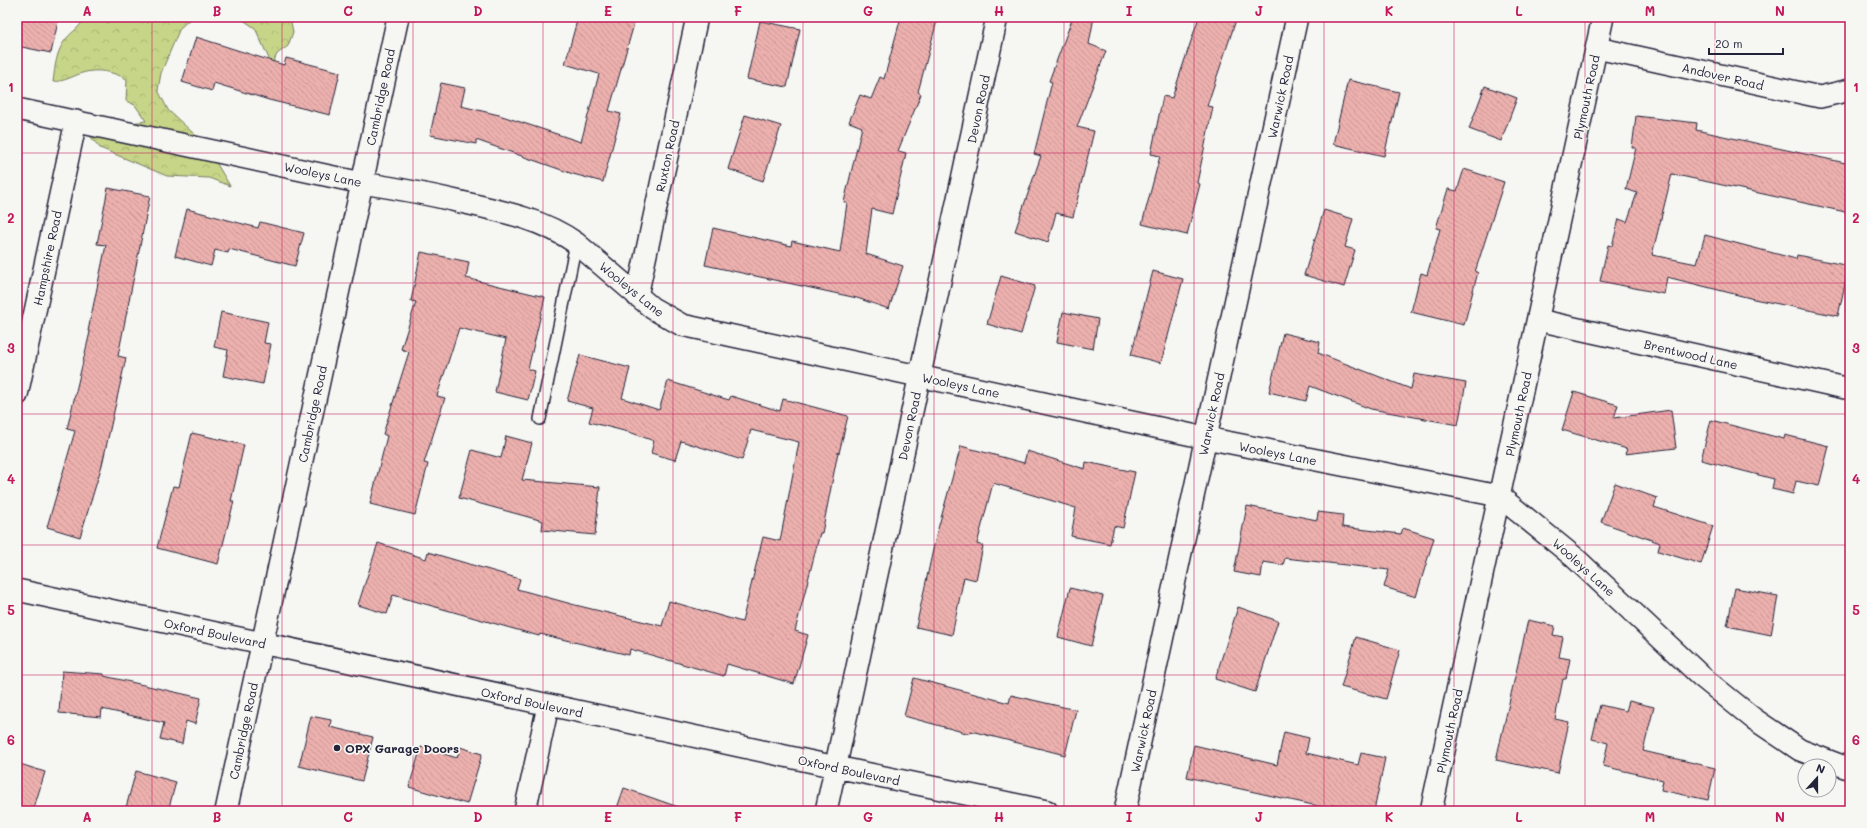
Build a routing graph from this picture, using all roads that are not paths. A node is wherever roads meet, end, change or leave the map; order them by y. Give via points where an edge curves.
1 (398, 17) edge
2 (698, 17) edge
3 (997, 17) edge
4 (1297, 17) edge
5 (1603, 17) edge
6 (1596, 48) junction
7 (1850, 90) edge
8 (17, 109) edge
9 (76, 121) junction
10 (362, 183) junction
11 (576, 242) junction
12 (637, 296) junction
13 (1538, 320) junction
14 (920, 376) junction
15 (1845, 388) dead end
16 (17, 395) edge
17 (540, 419) dead end
18 (1206, 438) junction
19 (1500, 496) junction
20 (17, 590) edge
21 (262, 643) junction
22 (548, 706) junction
23 (836, 767) junction
24 (1850, 769) edge
25 (226, 811) edge
26 (525, 811) edge
27 (826, 811) edge
28 (1047, 811) edge
29 (1125, 811) edge
30 (1431, 811) edge

1 - 10 street, Cambridge Road
2 - 12 street, Ruxton Road
3 - 14 street, Devon Road
4 - 18 street, Warwick Road
5 - 6 street, Plymouth Road
6 - 7 street, Andover Road via 1820,97
6 - 13 street, Plymouth Road
8 - 9 street, Wooleys Lane
9 - 10 street, Wooleys Lane
9 - 16 street, Hampshire Road
10 - 11 street, Wooleys Lane via 400,188 520,216 547,226
10 - 21 street, Cambridge Road
11 - 12 street, Wooleys Lane
11 - 17 lane
12 - 14 street, Wooleys Lane via 662,314 682,324
13 - 15 street, Brentwood Lane
13 - 19 street, Plymouth Road
14 - 18 street, Wooleys Lane
14 - 23 street, Devon Road
18 - 19 street, Wooleys Lane
18 - 29 street, Warwick Road
19 - 24 street, Wooleys Lane via 1574,557 1702,677 1754,719 1800,750
19 - 30 street, Plymouth Road
20 - 21 street, Oxford Boulevard
21 - 22 street, Oxford Boulevard
21 - 25 street, Cambridge Road
22 - 23 street, Oxford Boulevard
22 - 26 street
23 - 27 street, Devon Road
23 - 28 street, Oxford Boulevard

